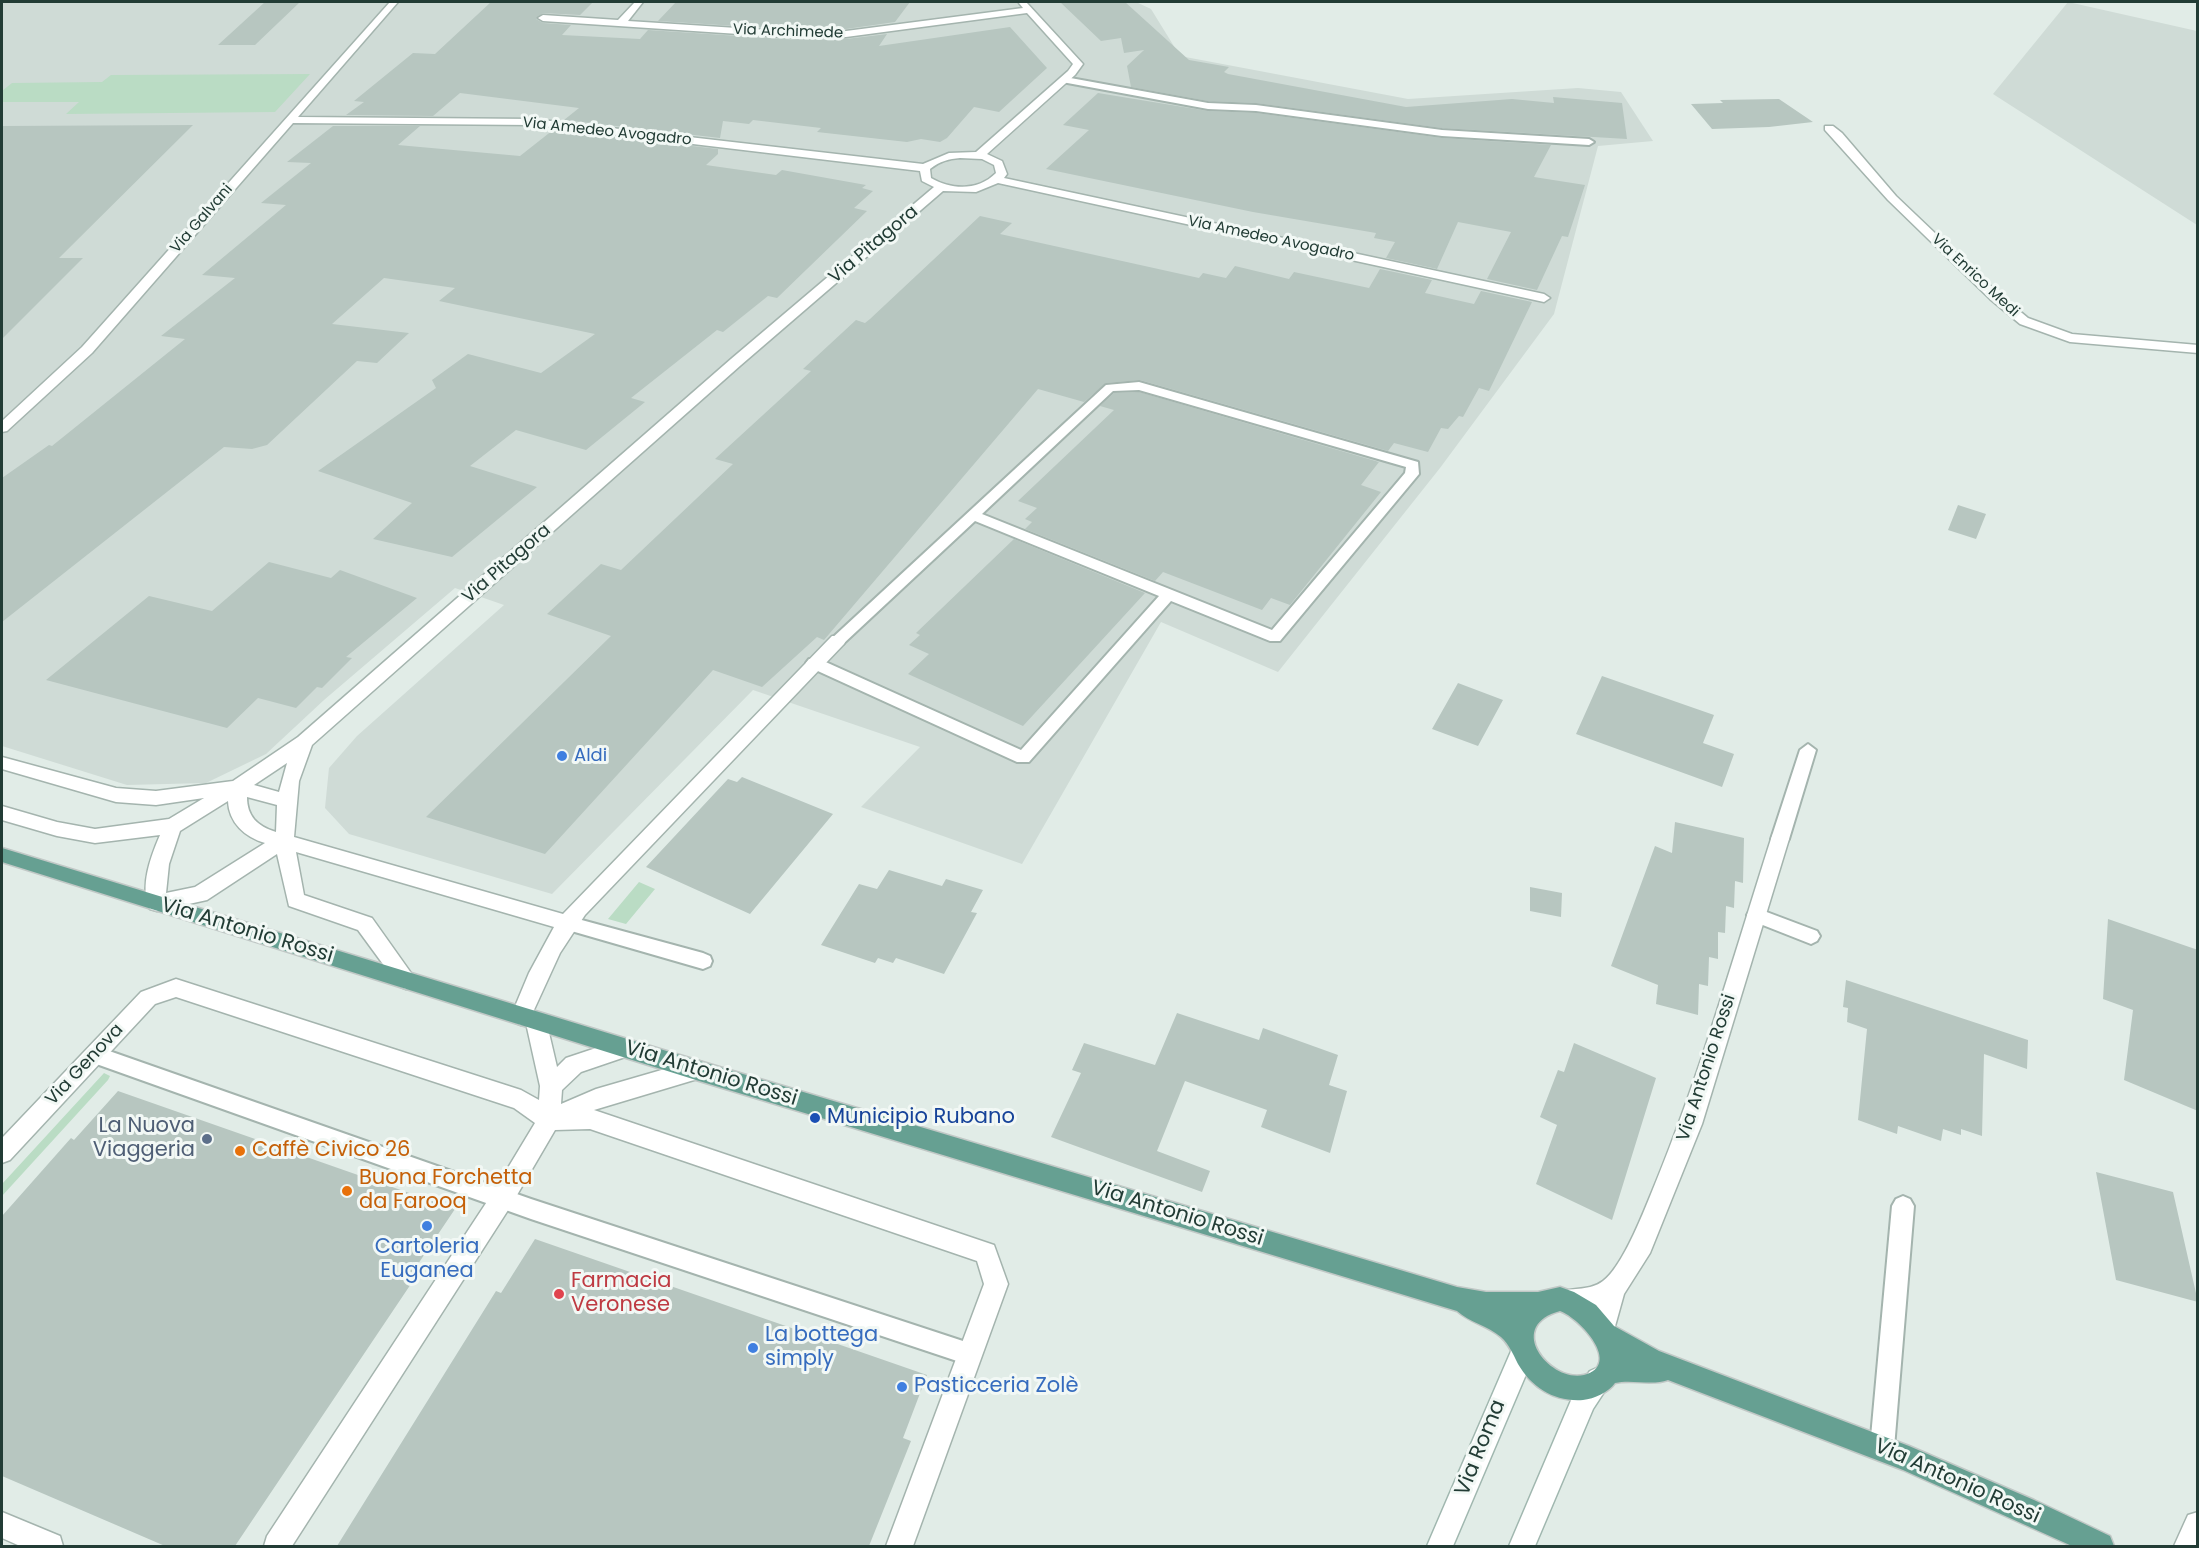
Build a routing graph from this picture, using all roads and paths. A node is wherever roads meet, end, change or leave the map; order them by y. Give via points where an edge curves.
1 (394, 2) edge
2 (639, 2) edge
3 (1022, 2) edge
4 (1030, 10) junction
5 (543, 18) dead end
6 (620, 24) junction
7 (1065, 80) junction
8 (288, 120) junction
9 (1829, 128) dead end
10 (1589, 142) dead end
11 (979, 155) junction
12 (925, 168) junction
13 (998, 180) junction
14 (941, 187) junction
15 (1544, 298) dead end
16 (2198, 349) edge
17 (2, 428) edge
18 (972, 515) junction
19 (1169, 594) junction
20 (838, 640) joint
21 (814, 663) junction
22 (305, 741) junction
23 (1808, 750) dead end
24 (2, 762) edge
25 (237, 787) junction
26 (286, 801) junction
27 (2, 813) edge
28 (173, 826) junction
29 (1780, 839) joint
30 (283, 840) junction
31 (2, 855) edge
32 (157, 903) junction
33 (1756, 915) junction
34 (567, 923) junction
35 (1810, 936) dead end
36 (703, 961) dead end
37 (406, 980) junction
38 (528, 1018) junction
39 (623, 1048) junction
40 (95, 1055) junction
41 (696, 1070) junction
42 (551, 1086) junction
43 (549, 1120) junction
44 (2, 1153) edge
45 (502, 1199) junction
46 (1903, 1206) dead end
47 (1613, 1289) junction
48 (1457, 1299) junction
49 (1568, 1301) junction
50 (1538, 1304) junction
51 (1605, 1332) junction
52 (1522, 1346) junction
53 (969, 1354) junction
54 (1678, 1372) junction
55 (1603, 1376) junction
56 (1882, 1448) junction
57 (2, 1525) edge
58 (2198, 1525) edge
59 (50, 1546) edge
60 (277, 1546) edge
61 (900, 1546) edge
62 (1440, 1546) edge
63 (1522, 1546) edge
64 (2100, 1546) edge
65 (2187, 1546) edge

1 - 8 street, Via Galvani
2 - 6 street
3 - 4 street
4 - 6 street, Via Archimede via 846,34 799,35
4 - 7 street via 1078,64
5 - 6 street, Via Archimede
7 - 10 lane via 1208,106 1256,108 1443,133
7 - 11 street
8 - 12 street, Via Amedeo Avogadro via 533,122
8 - 17 street, Via Galvani via 87,350
9 - 16 street, Via Enrico Medi via 1892,198 2024,321 2070,338
11 - 12 street via 940,158
11 - 13 street via 998,162 1002,168
12 - 14 street via 926,179
13 - 14 street via 973,189
13 - 15 street, Via Amedeo Avogadro
14 - 22 street, Via Pitagora
18 - 19 lane
18 - 19 lane via 1110,388 1128,385 1413,465 1412,474 1275,637
18 - 20 lane
19 - 21 lane via 1023,758
20 - 21 street
21 - 34 street
22 - 25 street
22 - 26 street, Via Pitagora via 293,766
23 - 29 lane
24 - 25 street via 116,795 156,798
25 - 26 street
25 - 28 street
25 - 30 street via 238,812 255,833
26 - 30 street, Via Pitagora
27 - 28 street via 95,836
28 - 32 street via 157,864
29 - 33 street, Via Antonio Rossi
30 - 32 street via 200,894
30 - 34 street
30 - 37 street, Via Pitagora via 296,900 365,924
31 - 32 main road, Via Antonio Rossi
32 - 37 main road, Via Antonio Rossi
33 - 35 lane
33 - 47 street, Via Antonio Rossi via 1691,1124 1642,1245
34 - 36 lane
34 - 38 street via 536,977
37 - 38 main road, Via Antonio Rossi
38 - 39 main road, Via Antonio Rossi
38 - 42 street
39 - 41 main road, Via Antonio Rossi
39 - 42 street via 574,1065
40 - 43 street, Via Genova via 148,998 176,988 521,1100
40 - 44 street, Via Genova
40 - 45 lane
41 - 43 street via 596,1099
41 - 48 main road, Via Antonio Rossi
42 - 43 street
43 - 45 street
43 - 53 street via 590,1119 986,1253 996,1284
45 - 53 lane
45 - 60 street
46 - 56 lane
47 - 49 street via 1595,1299
47 - 51 street, Via Antonio Rossi
48 - 50 main road, Via Antonio Rossi via 1486,1304
48 - 52 main road, Via Antonio Rossi via 1509,1328
49 - 50 main road
49 - 51 main road via 1584,1308
50 - 52 main road via 1523,1319
51 - 54 main road, Via Antonio Rossi via 1630,1351
51 - 55 main road via 1611,1351
52 - 55 main road via 1538,1372 1553,1383 1578,1389
52 - 62 street, Via Roma
53 - 61 street
54 - 55 main road, Via Antonio Rossi via 1630,1367
54 - 56 main road, Via Antonio Rossi
55 - 63 street via 1584,1400
56 - 64 main road, Via Antonio Rossi
57 - 59 street
58 - 65 street

